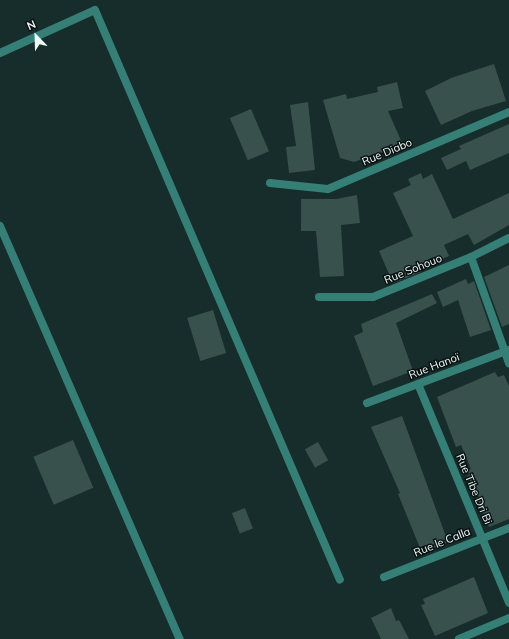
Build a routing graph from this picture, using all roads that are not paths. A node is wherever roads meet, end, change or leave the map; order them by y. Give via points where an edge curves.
1 (0, 53) edge
2 (509, 112) edge
3 (270, 183) dead end
4 (0, 226) edge
5 (509, 238) edge
6 (471, 258) junction
7 (319, 297) dead end
8 (507, 351) edge
9 (509, 363) edge
10 (418, 384) junction
11 (367, 403) dead end
12 (509, 528) edge
13 (482, 538) junction
14 (384, 577) dead end
15 (340, 580) dead end
16 (509, 603) edge
17 (509, 618) edge
18 (180, 639) edge
19 (459, 639) edge

1 - 15 street via 95,10
2 - 3 street, Rue Diabo via 328,189
4 - 18 street
5 - 6 street, Rue Sohouo
6 - 7 street, Rue Sohouo via 373,297
6 - 8 street
8 - 9 street
8 - 10 street, Rue Hanoï
10 - 11 street, Rue Hanoï
10 - 13 street, Rue Tibe Dri Bi
12 - 13 street, Rue le Calla
13 - 14 street, Rue le Calla
13 - 16 street, Rue Tibe Dri Bi
17 - 19 street

